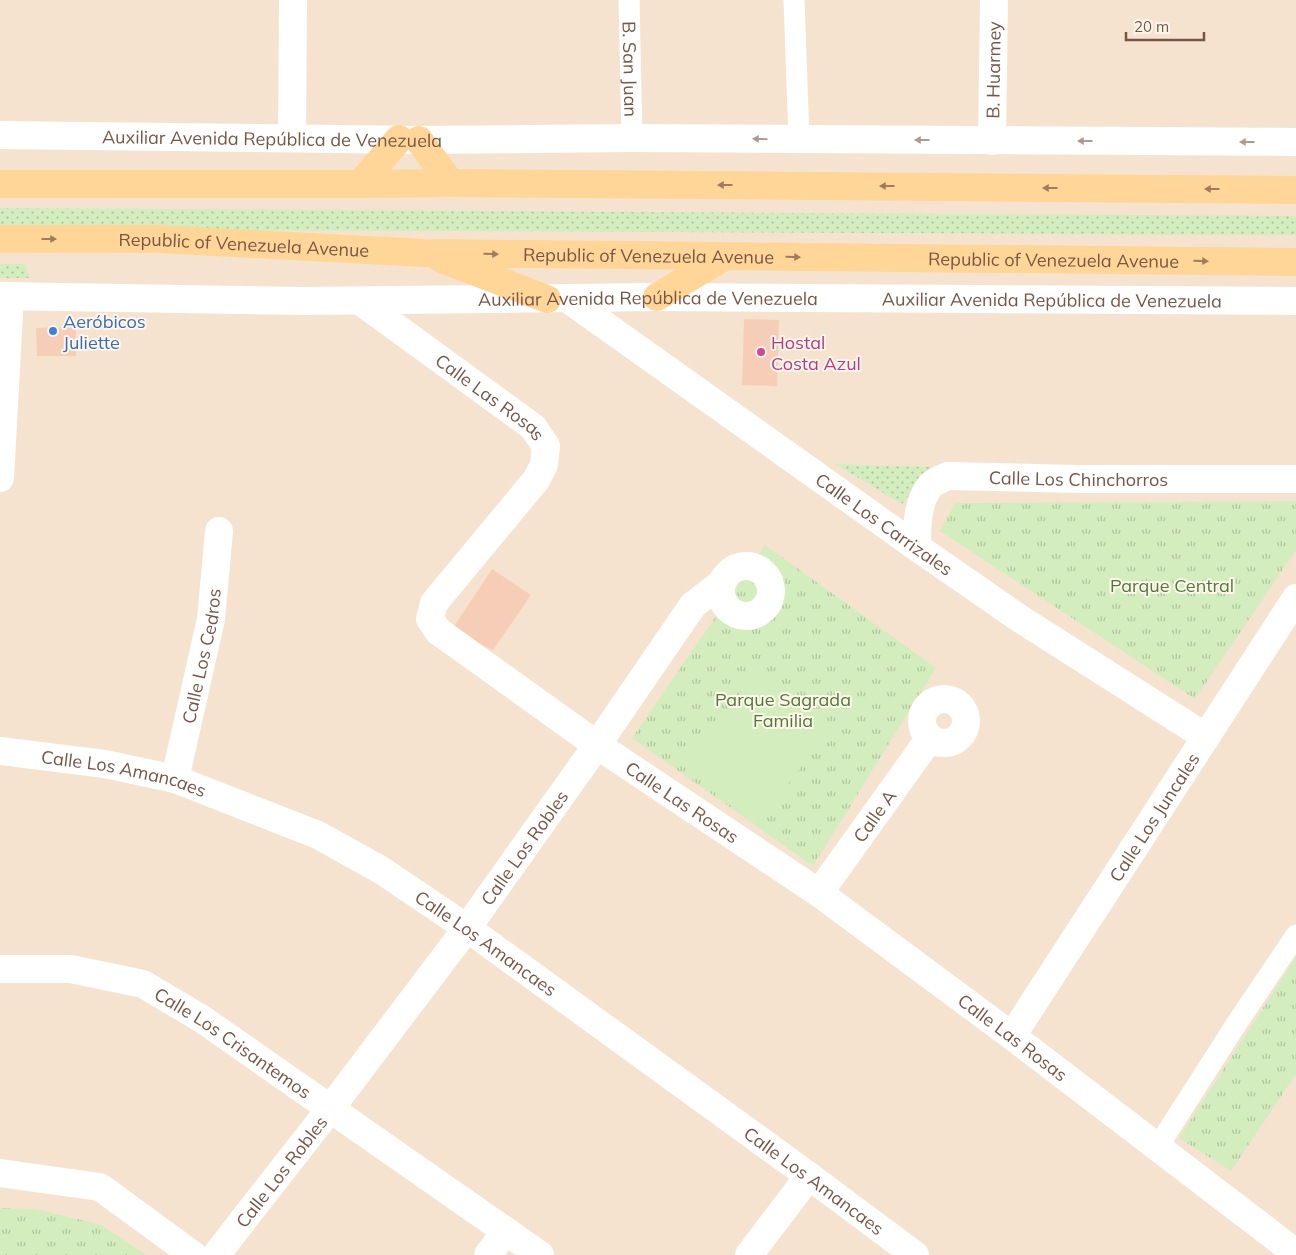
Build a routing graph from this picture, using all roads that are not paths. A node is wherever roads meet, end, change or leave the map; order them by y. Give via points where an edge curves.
1 (293, 0) edge
2 (630, 0) edge
3 (794, 0) edge
4 (994, 0) edge
5 (0, 135) edge
6 (292, 138) junction
7 (632, 138) junction
8 (799, 139) junction
9 (409, 140) junction
10 (992, 141) junction
11 (1296, 142) edge
12 (451, 183) junction
13 (0, 184) edge
14 (360, 184) junction
15 (1296, 190) edge
16 (0, 239) edge
17 (424, 253) junction
18 (724, 256) junction
19 (1296, 262) edge
20 (5, 296) edge
21 (657, 297) junction
22 (558, 299) junction
23 (360, 301) junction
24 (1296, 301) edge
25 (0, 478) edge
26 (1296, 479) edge
27 (219, 531) dead end
28 (918, 548) junction
29 (723, 582) dead end
30 (1296, 598) edge
31 (1206, 737) junction
32 (930, 738) dead end
33 (596, 746) junction
34 (0, 750) edge
35 (175, 779) junction
36 (819, 893) junction
37 (467, 928) junction
38 (1296, 935) edge
39 (0, 969) edge
40 (1012, 1036) junction
41 (330, 1109) junction
42 (1157, 1148) junction
43 (0, 1173) edge
44 (810, 1176) junction
45 (506, 1231) junction
46 (1296, 1253) edge
47 (193, 1255) edge
48 (216, 1255) edge
49 (488, 1255) edge
50 (540, 1255) edge
51 (749, 1255) edge
52 (915, 1255) edge

1 - 6 street
2 - 7 street, B. San Juan
3 - 8 street
4 - 10 street, B. Huarmey
5 - 6 street, Auxiliar Avenida República de Venezuela
6 - 9 street, Auxiliar Avenida República de Venezuela
8 -> 7 street, Auxiliar Avenida República de Venezuela
7 - 9 street, Auxiliar Avenida República de Venezuela
10 -> 8 street, Auxiliar Avenida República de Venezuela
9 - 12 main road
9 - 14 main road
11 -> 10 street, Auxiliar Avenida República de Venezuela
12 - 14 main road
15 -> 12 main road
13 - 14 main road
16 -> 17 main road, Republic of Venezuela Avenue via 157,240
17 -> 18 main road, Republic of Venezuela Avenue
17 - 22 main road
18 -> 19 main road, Republic of Venezuela Avenue
18 - 21 main road
20 - 23 street, Auxiliar Avenida República de Venezuela
20 - 25 street
21 - 22 street, Auxiliar Avenida República de Venezuela
21 - 24 street, Auxiliar Avenida República de Venezuela
22 - 23 street, Auxiliar Avenida República de Venezuela
22 - 28 street, Calle Los Carrizales
23 - 33 street, Calle Las Rosas via 532,428 546,446 544,465 536,480 434,603 430,619 438,631
26 - 28 street, Calle Los Chinchorros via 947,476 930,485 920,508 916,530
27 - 35 street, Calle Los Cedros via 211,620
28 - 31 street, Calle Los Carrizales via 1019,618
29 - 33 street, Calle Los Robles via 693,604
30 - 31 street, Calle Los Juncales
31 - 40 street, Calle Los Juncales
32 - 36 street, Calle A
33 - 36 street, Calle Las Rosas
33 - 37 street, Calle Los Robles
34 - 35 street, Calle Los Amancaes via 105,764
35 - 37 street, Calle Los Amancaes via 318,835 381,870
36 - 40 street, Calle Las Rosas
37 - 41 street, Calle Los Robles
37 - 44 street, Calle Los Amancaes
38 - 42 street
39 - 41 street, Calle Los Crisantemos via 71,970 143,984 202,1019
40 - 42 street, Calle Las Rosas
41 - 45 street, Calle Los Crisantemos
41 - 48 street, Calle Los Robles
42 - 46 street, Calle Las Rosas
43 - 47 street via 100,1187
44 - 51 street
44 - 52 street, Calle Los Amancaes
45 - 49 street
45 - 50 street, Calle Los Crisantemos

